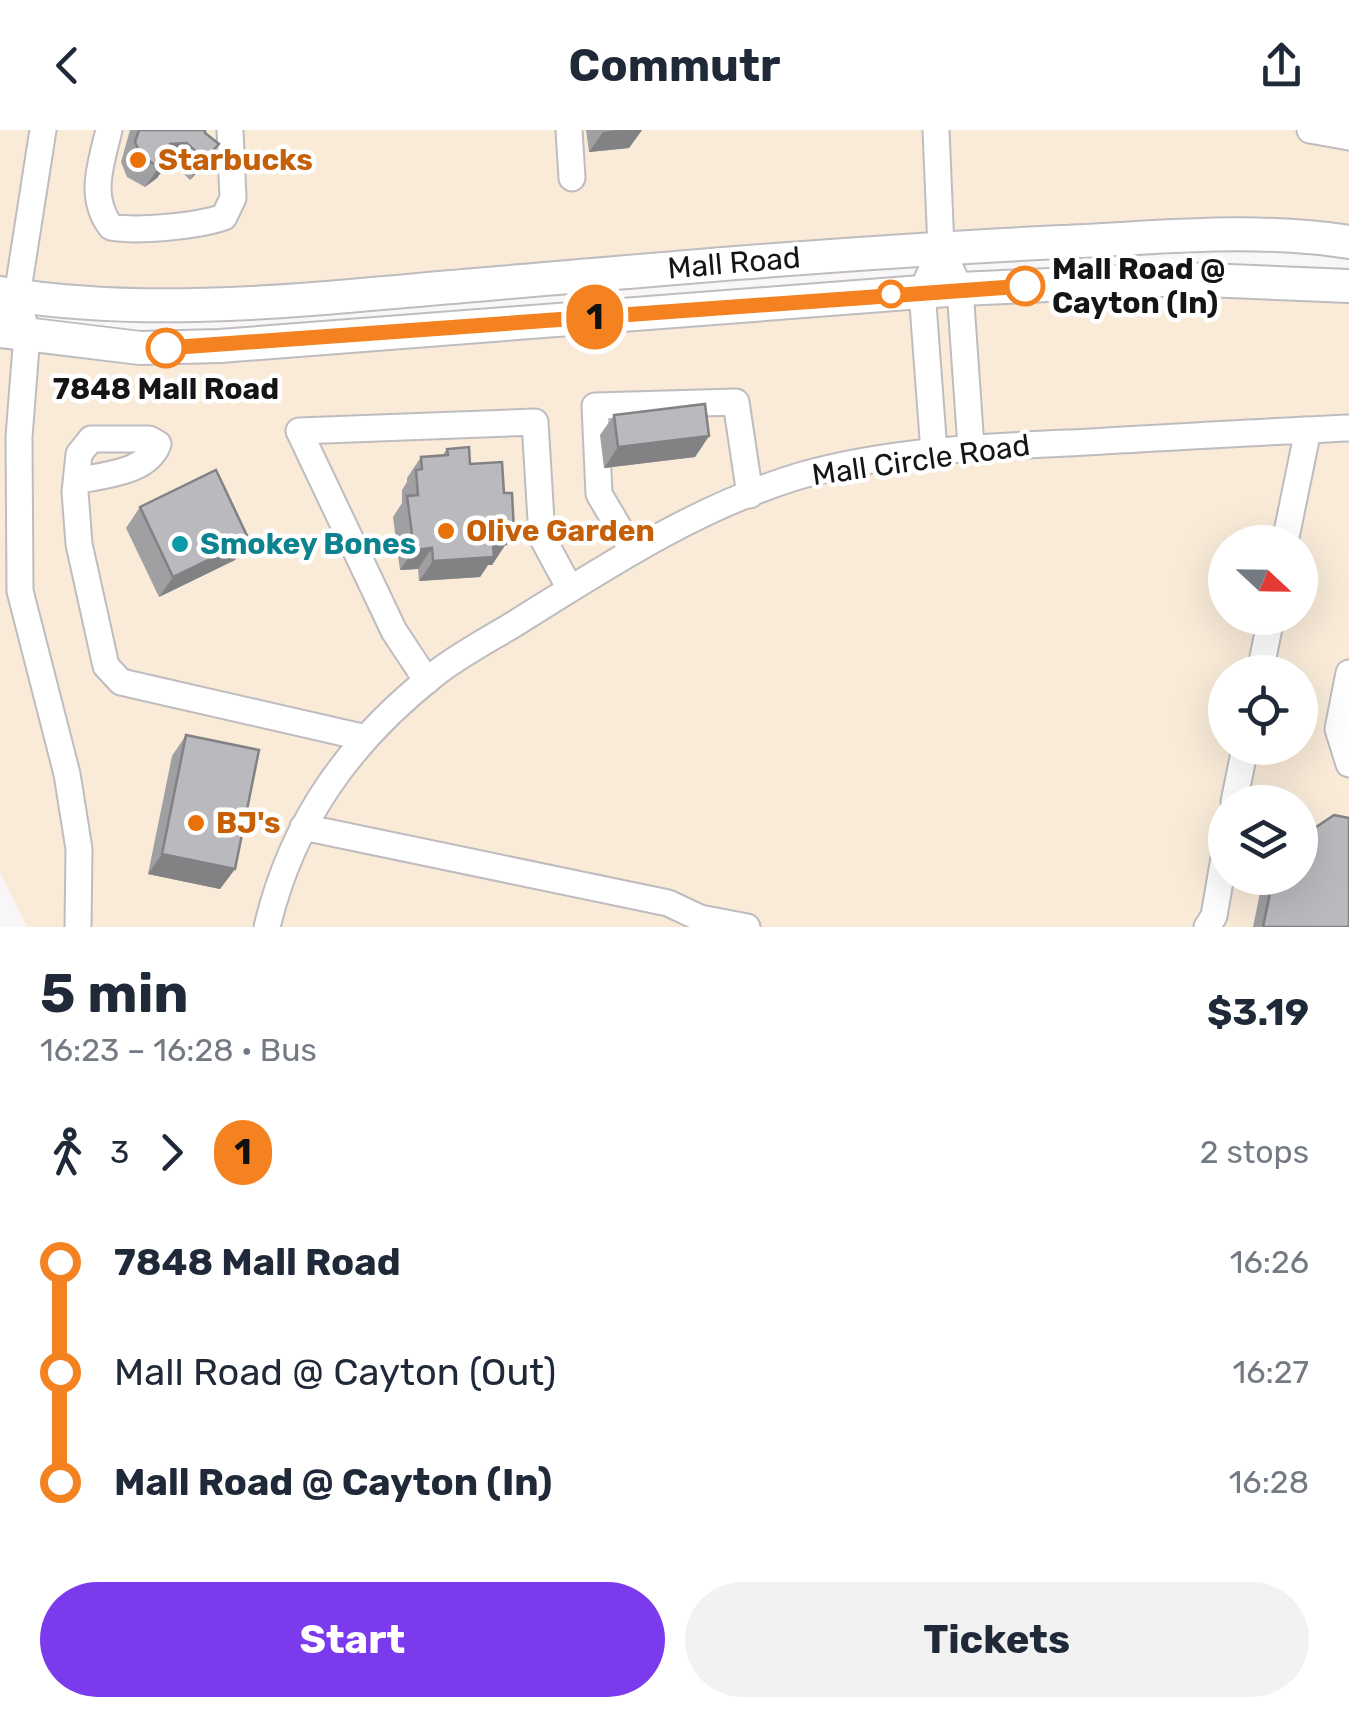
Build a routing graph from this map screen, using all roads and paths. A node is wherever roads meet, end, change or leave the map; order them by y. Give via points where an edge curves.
1 (43, 130) edge
2 (109, 130) edge
3 (124, 130) edge
4 (214, 130) edge
5 (230, 130) edge
6 (569, 130) edge
7 (936, 130) edge
8 (1310, 130) edge
9 (1349, 137) edge
10 (572, 178) dead end
11 (97, 185) junction
12 (224, 203) junction
13 (1349, 242) edge
14 (941, 248) junction
15 (1349, 286) edge
16 (960, 288) junction
17 (922, 291) junction
18 (9, 294) edge
19 (9, 330) edge
20 (1349, 428) edge
21 (1308, 430) junction
22 (971, 448) junction
23 (934, 452) junction
24 (76, 481) dead end
25 (750, 495) junction
26 (1289, 525) edge
27 (632, 550) junction
28 (0, 552) edge
29 (569, 588) junction
30 (20, 591) junction
31 (1349, 674) edge
32 (427, 681) junction
33 (366, 738) junction
34 (1349, 764) edge
35 (304, 827) junction
36 (1218, 895) edge
37 (699, 922) edge
38 (78, 927) edge
39 (266, 927) edge
40 (747, 927) edge
41 (1207, 927) edge

1 - 18 street
2 - 11 street
3 - 11 street via 114,182 117,209
4 - 12 street
5 - 12 street
6 - 10 street
7 - 14 street
8 - 9 street
11 - 12 street via 100,212 111,226 129,230 207,222 224,217
13 - 14 main road, Mall Road via 1209,235
14 - 16 street
14 - 17 street
14 - 18 main road, Mall Road via 322,297 120,305
15 - 16 main road, Mall Road via 1181,279
16 - 17 main road, Mall Road
16 - 22 street
17 - 19 main road, Mall Road via 220,346 140,348
17 - 23 street
18 - 19 street
19 - 30 street via 19,437
20 - 21 street, Mall Circle Road
21 - 22 street, Mall Circle Road
21 - 26 street
22 - 23 street, Mall Circle Road
23 - 25 street, Mall Circle Road via 800,476
24 - 33 street via 79,544 106,666 121,682
25 - 27 street, Mall Circle Road
25 - 27 street via 736,402 595,406 598,494
27 - 29 street, Mall Circle Road
28 - 30 street
29 - 32 street, Mall Circle Road
29 - 32 street via 542,537 535,422 299,431 394,631
30 - 38 street via 67,774 79,849
31 - 34 street via 1338,729
32 - 33 street, Mall Circle Road
33 - 35 street, Mall Circle Road via 338,768
35 - 37 street via 668,903
35 - 39 street, Mall Circle Road via 291,847
36 - 41 street
37 - 40 street

